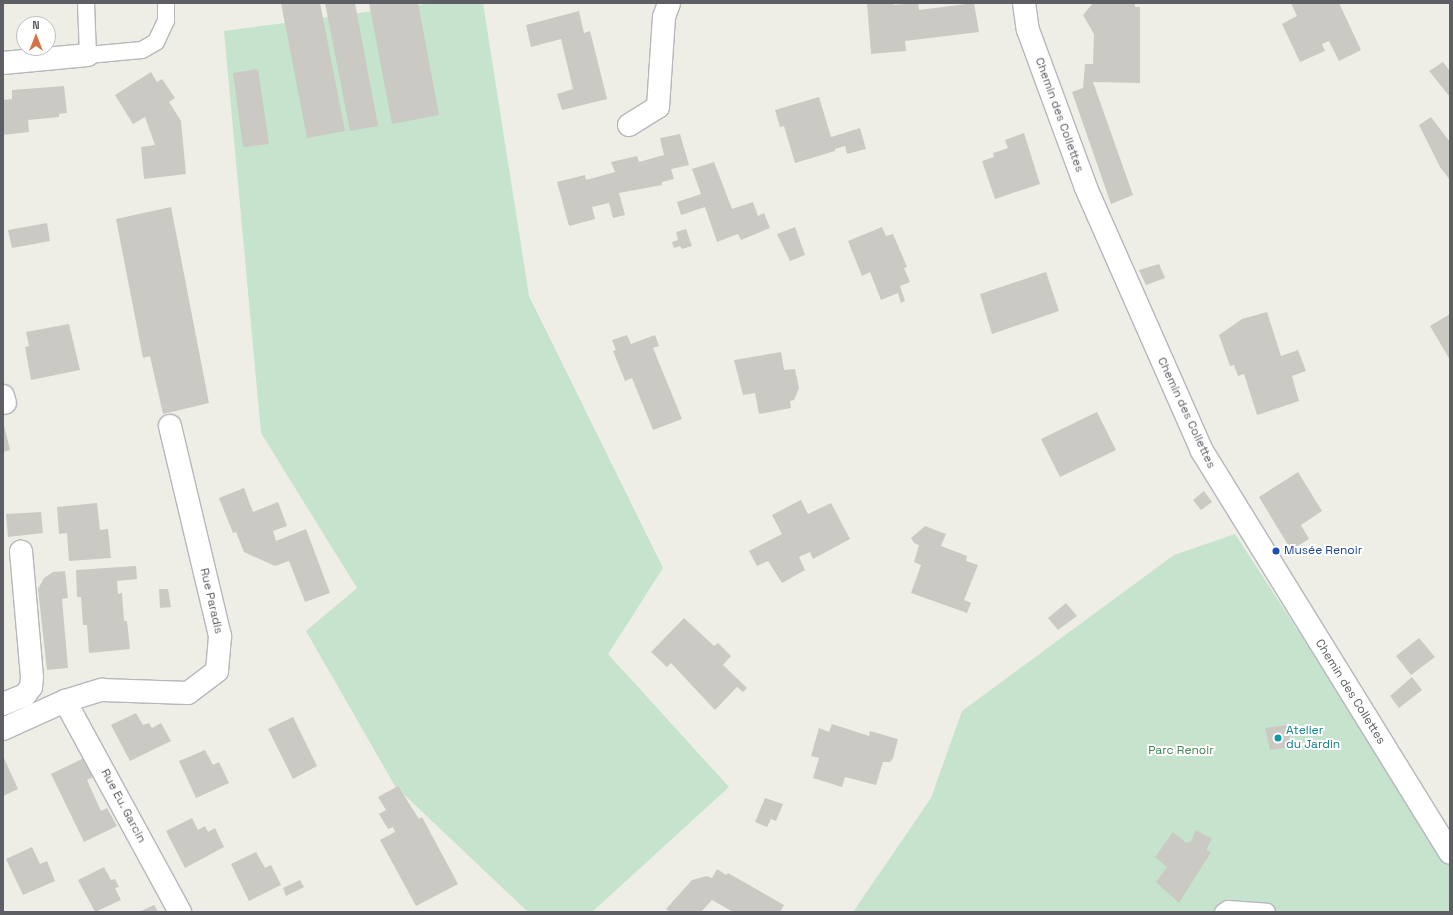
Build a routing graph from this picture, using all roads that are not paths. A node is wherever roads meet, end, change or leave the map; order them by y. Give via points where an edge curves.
1 (86, 3) edge
2 (166, 3) edge
3 (669, 3) edge
4 (1024, 3) edge
5 (88, 55) junction
6 (3, 64) edge
7 (629, 125) dead end
8 (170, 426) dead end
9 (21, 552) dead end
10 (65, 701) junction
11 (3, 704) edge
12 (3, 729) edge
13 (1450, 853) edge
14 (180, 912) edge
15 (1224, 912) edge
16 (1267, 912) edge

1 - 5 lane
2 - 5 lane via 166,21 156,42 142,50
3 - 7 street via 664,17 658,107
4 - 13 street, Chemin des Collettes via 1028,30 1086,188 1202,451
5 - 6 street
8 - 10 street, Rue Paradis via 220,636 217,671 188,693 102,690
9 - 11 street via 31,682 25,695
10 - 12 street, Rue Paradis
10 - 14 street, Rue Eu. Garcin
15 - 16 lane via 1228,909

